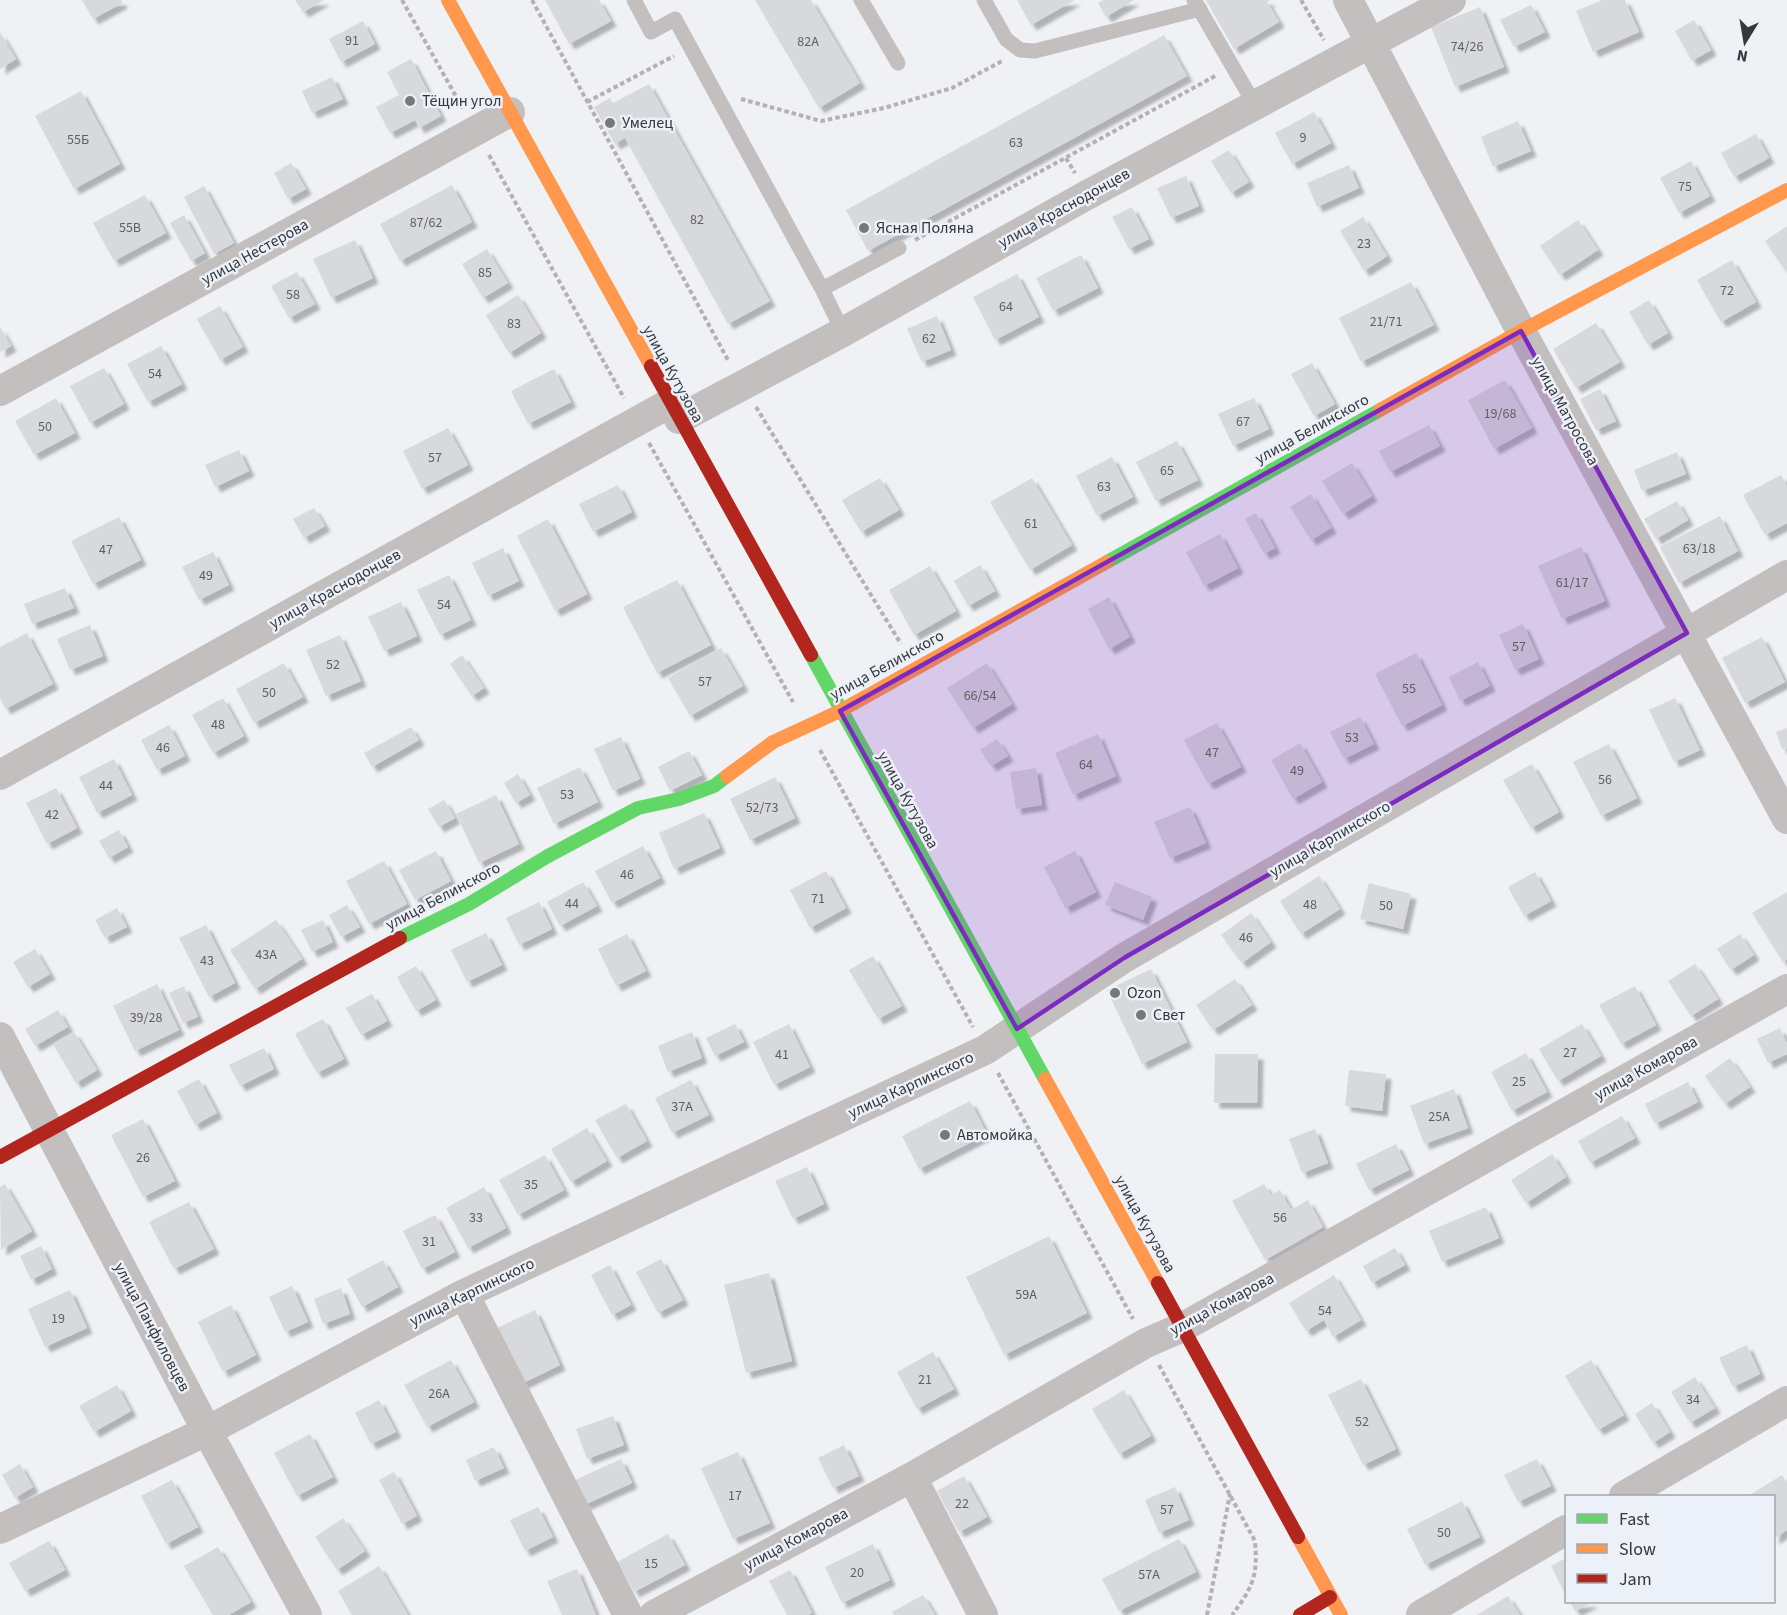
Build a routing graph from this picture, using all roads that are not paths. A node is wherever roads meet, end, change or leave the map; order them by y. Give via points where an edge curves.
1 (448, 0) edge
2 (634, 0) edge
3 (861, 0) edge
4 (984, 0) edge
5 (1348, 0) edge
6 (1451, 0) edge
7 (1197, 4) edge
8 (1371, 43) junction
9 (898, 63) dead end
10 (1255, 105) junction
11 (510, 112) junction
12 (1787, 190) edge
13 (899, 248) road end
14 (822, 289) junction
15 (1521, 331) junction
16 (843, 332) junction
17 (0, 391) edge
18 (675, 411) junction
19 (1787, 575) edge
20 (1687, 633) junction
21 (840, 711) junction
22 (0, 775) edge
23 (1787, 819) edge
24 (1787, 989) edge
25 (1017, 1029) junction
26 (0, 1037) edge
27 (49, 1131) junction
28 (0, 1157) edge
29 (464, 1294) junction
30 (1183, 1327) junction
31 (1787, 1401) edge
32 (207, 1431) junction
33 (912, 1477) junction
34 (1627, 1495) edge
35 (0, 1530) edge
36 (1565, 1531) edge
37 (1330, 1597) junction
38 (307, 1615) edge
39 (628, 1615) edge
40 (654, 1615) edge
41 (983, 1615) edge
42 (1300, 1615) edge
43 (1341, 1615) edge
44 (1421, 1615) edge

1 - 11 street, улица Кутузова
2 - 14 lane via 651,32 675,19
3 - 9 lane
4 - 7 lane via 1006,39 1020,50 1035,51
5 - 8 street, улица Матросова
6 - 8 street, улица Краснодонцев
7 - 10 lane
8 - 10 street, улица Краснодонцев
8 - 15 street, улица Матросова
10 - 16 street, улица Краснодонцев
11 - 17 street, улица Нестерова
11 - 18 street, улица Кутузова
12 - 15 street, улица Белинского
13 - 14 lane
14 - 16 lane
15 - 20 street, улица Матросова
15 - 21 street, улица Белинского
16 - 18 street, улица Краснодонцев via 741,384
18 - 21 street, улица Кутузова
18 - 22 street, улица Краснодонцев via 638,422
19 - 20 street, улица Карпинского
20 - 23 street, улица Матросова
20 - 25 street, улица Карпинского via 1124,958
21 - 25 street, улица Кутузова
21 - 27 street, улица Белинского via 772,742 714,786 679,800 639,808 548,856 469,904 385,945
24 - 30 street, улица Комарова
25 - 29 street, улица Карпинского via 985,1050
25 - 30 street, улица Кутузова
26 - 27 street, улица Панфиловцев
27 - 28 street, улица Белинского
27 - 32 street, улица Панфиловцев
29 - 32 street, улица Карпинского
29 - 39 street
30 - 33 street, улица Комарова via 1146,1343
30 - 37 street, улица Кутузова
31 - 34 street
32 - 35 street, улица Карпинского
32 - 38 street, улица Панфиловцев
33 - 40 street, улица Комарова
33 - 41 street
36 - 44 street
37 - 42 street
37 - 43 street, улица Кутузова

